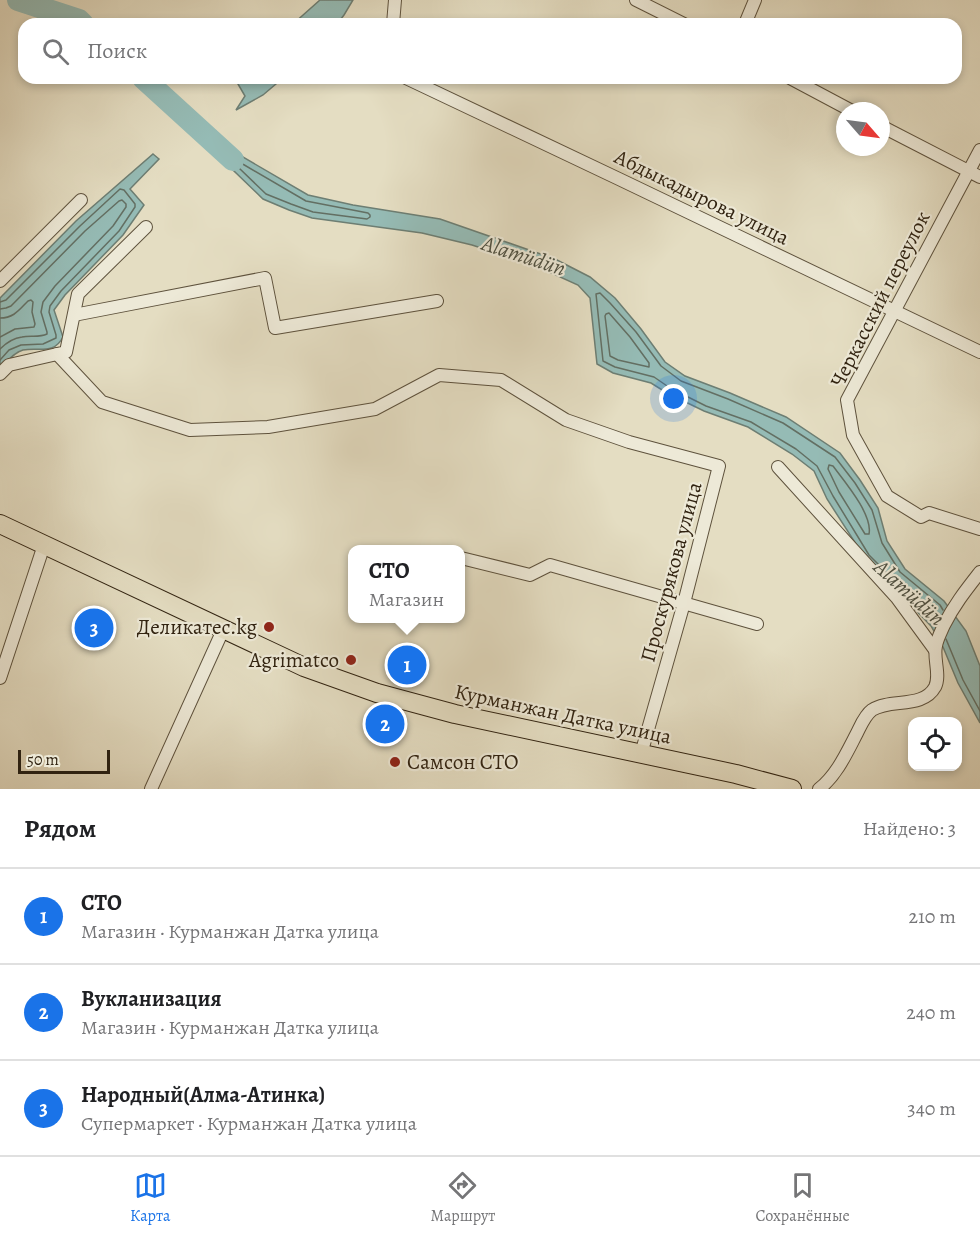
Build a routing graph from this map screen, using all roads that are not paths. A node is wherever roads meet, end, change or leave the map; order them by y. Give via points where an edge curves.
1 (394, 0) edge
2 (636, 0) edge
3 (755, 0) edge
4 (393, 18) edge
5 (672, 18) edge
6 (748, 18) edge
7 (419, 84) edge
8 (801, 84) edge
9 (836, 102) edge
10 (890, 131) edge
11 (980, 150) edge
12 (974, 174) edge
13 (81, 200) dead end
14 (146, 227) dead end
15 (0, 281) edge
16 (437, 301) dead end
17 (894, 311) junction
18 (74, 315) junction
19 (980, 352) edge
20 (57, 354) junction
21 (0, 374) edge
22 (778, 467) dead end
23 (0, 524) edge
24 (980, 529) edge
25 (44, 545) junction
26 (465, 559) edge
27 (980, 572) edge
28 (684, 603) junction
29 (757, 624) dead end
30 (223, 630) junction
31 (936, 646) junction
32 (0, 678) edge
33 (641, 754) junction
34 (151, 789) edge
35 (792, 789) edge
36 (819, 789) edge

1 - 4 street
2 - 5 street
3 - 6 street
7 - 17 street, Абдыкадырова улица
8 - 9 street
10 - 12 street
11 - 12 street, Черкасский переулок
12 - 17 street, Черкасский переулок
13 - 15 street
14 - 18 street via 78,294
16 - 18 street via 275,327 265,278
17 - 19 street, Абдыкадырова улица
17 - 24 street, Черкасский переулок via 847,400 853,435 887,496 921,517 929,513
18 - 20 street via 66,352
20 - 21 street via 9,365
20 - 28 street, Проскурякова улица via 102,402 190,430 268,427 375,409 439,375 501,380 566,420 719,466
22 - 31 street
23 - 25 main road, Курманжан Датка улица
25 - 30 main road, Курманжан Датка улица
25 - 32 street
26 - 28 street via 530,575 550,565
27 - 31 street via 954,606
28 - 29 street
28 - 33 street, Проскурякова улица
30 - 33 main road, Курманжан Датка улица via 304,667 377,693
30 - 34 street
31 - 36 street via 934,688 924,698 871,710 828,783
33 - 35 main road, Курманжан Датка улица

